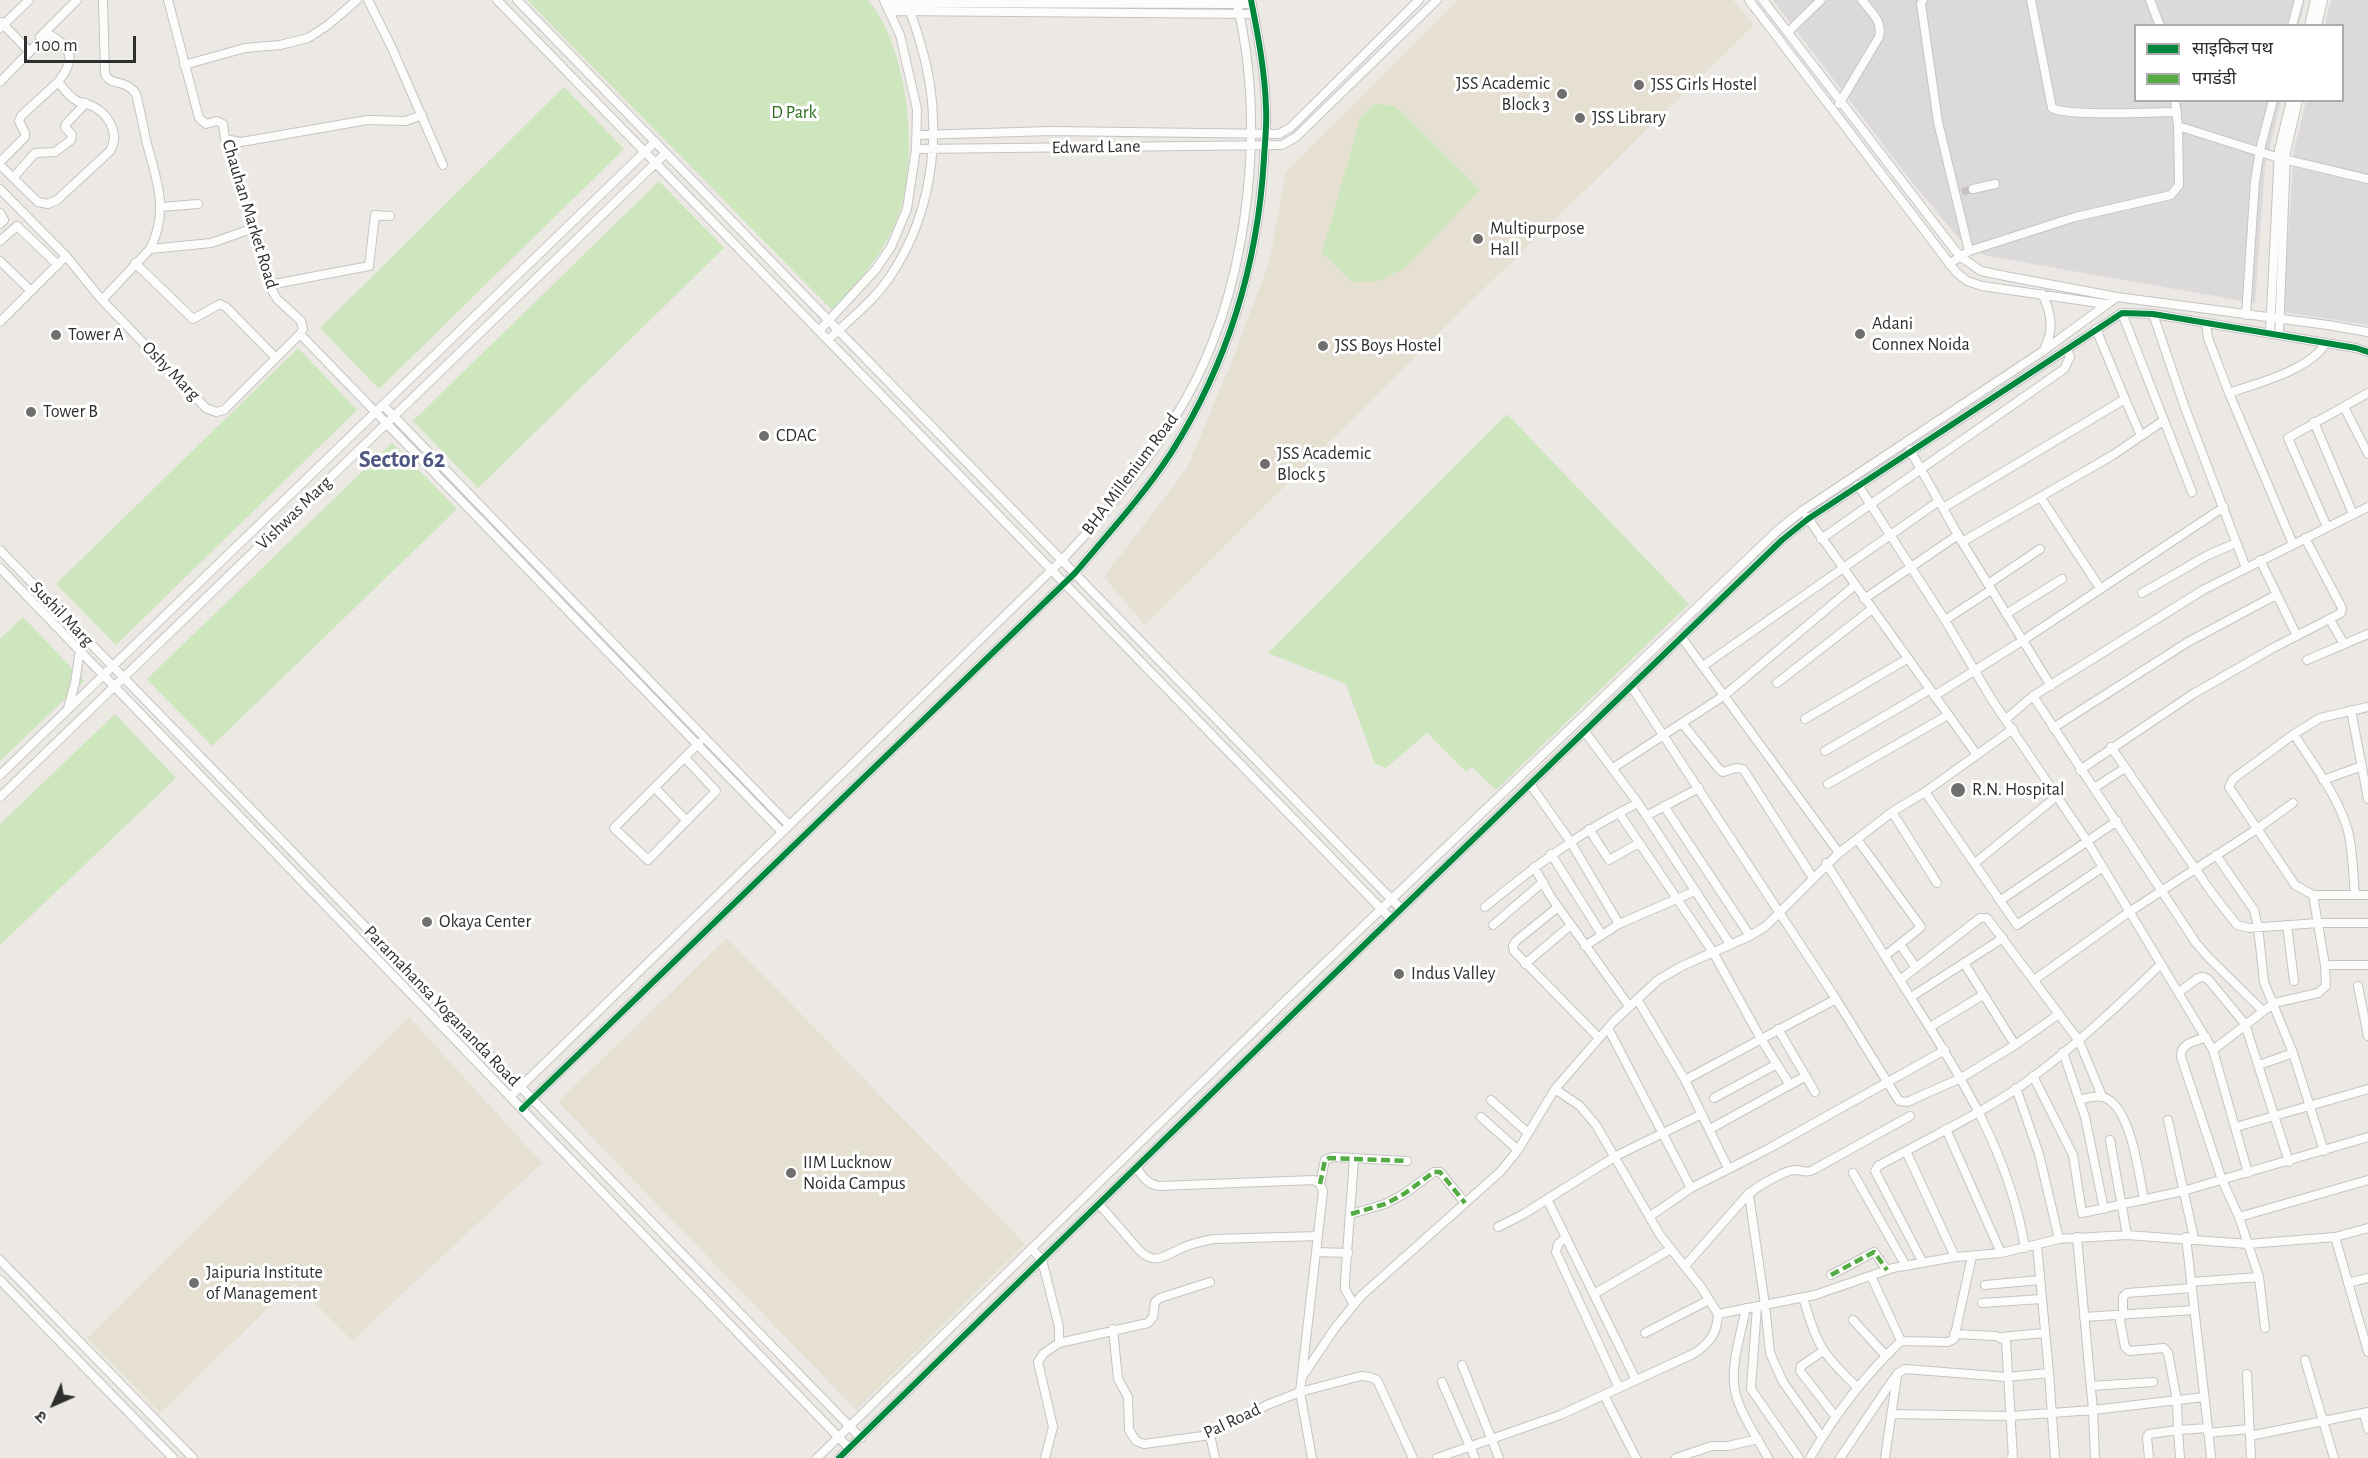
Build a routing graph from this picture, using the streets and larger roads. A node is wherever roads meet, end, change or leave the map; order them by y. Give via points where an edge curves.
1 (29, 0) edge
2 (78, 0) edge
3 (103, 0) edge
4 (168, 0) edge
5 (357, 0) edge
6 (368, 0) edge
7 (497, 0) edge
8 (517, 0) edge
9 (1419, 0) edge
10 (1437, 0) edge
11 (1749, 0) edge
12 (1763, 0) edge
13 (1821, 0) edge
14 (1862, 0) edge
15 (1923, 0) edge
16 (2031, 0) edge
17 (2150, 0) edge
18 (2299, 0) edge
19 (2315, 0) edge
20 (2324, 0) edge
21 (904, 1) edge
22 (946, 1) edge
23 (1116, 2) edge
24 (1236, 2) edge
25 (1252, 2) edge
26 (1087, 3) junction
27 (886, 4) edge
28 (910, 11) junction
29 (1088, 13) junction
30 (1239, 14) junction
31 (1254, 14) junction
32 (2159, 24) edge
33 (2293, 24) edge
34 (2309, 24) edge
35 (2318, 24) edge
36 (1, 25) edge
37 (1788, 32) junction
38 (27, 49) junction
39 (184, 65) junction
40 (0, 75) edge
41 (0, 82) edge
42 (58, 82) junction
43 (1841, 102) junction
44 (2175, 102) edge
45 (2272, 102) edge
46 (2291, 102) edge
47 (2297, 102) edge
48 (86, 104) junction
49 (1835, 112) junction
50 (2177, 112) junction
51 (422, 115) junction
52 (2178, 126) junction
53 (1251, 134) junction
54 (1266, 134) junction
55 (917, 135) junction
56 (933, 135) junction
57 (225, 139) junction
58 (655, 142) junction
59 (1250, 145) junction
60 (1265, 145) junction
61 (916, 149) junction
62 (932, 149) junction
63 (2260, 150) junction
64 (645, 152) junction
65 (666, 153) junction
66 (2282, 158) junction
67 (656, 163) junction
68 (443, 165) dead end
69 (1, 168) edge
70 (13, 178) junction
71 (2368, 179) edge
72 (1995, 184) dead end
73 (0, 189) edge
74 (1973, 189) tunnel mouth
75 (198, 204) dead end
76 (161, 207) junction
77 (0, 213) edge
78 (390, 216) dead end
79 (0, 224) edge
80 (254, 228) junction
81 (0, 241) edge
82 (150, 249) junction
83 (1968, 251) junction
84 (66, 256) junction
85 (1961, 257) junction
86 (135, 263) junction
87 (1949, 264) junction
88 (2, 265) edge
89 (58, 265) junction
90 (269, 285) junction
91 (31, 291) junction
92 (2042, 294) junction
93 (2117, 297) junction
94 (102, 300) junction
95 (2106, 304) junction
96 (2122, 314) junction
97 (2153, 314) junction
98 (2246, 315) junction
99 (2275, 318) junction
100 (829, 321) junction
101 (0, 322) edge
102 (2206, 324) junction
103 (2096, 329) junction
104 (838, 330) junction
105 (819, 331) junction
106 (2368, 332) edge
107 (300, 334) junction
108 (2275, 334) junction
109 (828, 340) junction
110 (2326, 343) junction
111 (2067, 349) junction
112 (2043, 351) junction
113 (2367, 352) edge
114 (276, 358) junction
115 (2229, 393) junction
116 (2368, 393) edge
117 (2125, 399) junction
118 (383, 405) junction
119 (2344, 407) junction
120 (375, 413) junction
121 (394, 417) junction
122 (2163, 422) junction
123 (2314, 422) junction
124 (386, 424) junction
125 (2140, 436) junction
126 (1910, 450) junction
127 (2368, 454) edge
128 (1920, 469) junction
129 (1858, 485) junction
130 (2192, 492) dead end
131 (2041, 498) junction
132 (1870, 503) junction
133 (1941, 505) junction
134 (480, 506) junction
135 (2224, 507) junction
136 (2368, 507) edge
137 (1802, 511) junction
138 (473, 514) junction
139 (2353, 514) junction
140 (1808, 519) junction
141 (2327, 527) junction
142 (1890, 535) junction
143 (2305, 538) junction
144 (1821, 539) junction
145 (1960, 539) junction
146 (2236, 543) junction
147 (2293, 544) junction
148 (2040, 549) dead end
149 (0, 550) edge
150 (529, 556) junction
151 (1062, 560) junction
152 (2260, 560) junction
153 (522, 564) junction
154 (1911, 566) junction
155 (0, 568) edge
156 (1842, 568) junction
157 (2246, 568) junction
158 (1051, 570) junction
159 (1075, 573) junction
160 (2062, 579) dead end
161 (1065, 584) junction
162 (1854, 586) junction
163 (1990, 587) junction
164 (2100, 588) junction
165 (2142, 593) dead end
166 (2276, 596) junction
167 (1864, 599) junction
168 (1872, 609) junction
169 (2006, 614) junction
170 (1945, 620) junction
171 (2330, 620) junction
172 (2368, 634) edge
173 (606, 636) junction
174 (2297, 636) junction
175 (1682, 638) junction
176 (2022, 641) junction
177 (599, 644) junction
178 (2344, 644) junction
179 (80, 650) junction
180 (1907, 659) junction
181 (2307, 660) dead end
182 (113, 666) junction
183 (1702, 666) junction
184 (1974, 670) junction
185 (104, 675) junction
186 (124, 678) junction
187 (1777, 683) dead end
188 (115, 686) junction
189 (2051, 686) junction
190 (1631, 687) junction
191 (1932, 693) junction
192 (1725, 695) junction
193 (2033, 696) junction
194 (2368, 707) edge
195 (68, 710) junction
196 (2351, 711) junction
197 (1948, 715) junction
198 (1805, 719) dead end
199 (2006, 719) junction
200 (1682, 723) junction
201 (2053, 728) junction
202 (2013, 729) junction
203 (1585, 732) junction
204 (1664, 734) junction
205 (2294, 734) junction
206 (705, 738) junction
207 (698, 745) junction
208 (2111, 747) junction
209 (1825, 750) dead end
210 (1977, 755) junction
211 (685, 758) junction
212 (2362, 766) junction
213 (1613, 768) junction
214 (2125, 768) junction
215 (2080, 770) junction
216 (2366, 775) edge
217 (0, 776) edge
218 (2323, 780) junction
219 (1828, 783) dead end
220 (1530, 784) junction
221 (655, 788) junction
222 (1699, 788) junction
223 (2094, 788) junction
224 (1926, 792) junction
225 (2057, 796) junction
226 (0, 798) edge
227 (2368, 800) edge
228 (1638, 803) junction
229 (2293, 803) dead end
230 (1664, 806) junction
231 (1892, 812) junction
232 (1619, 813) junction
233 (1646, 816) junction
234 (687, 821) junction
235 (2117, 822) junction
236 (789, 825) junction
237 (1589, 829) junction
238 (2257, 829) junction
239 (782, 832) junction
240 (1857, 839) junction
241 (1570, 841) junction
242 (2087, 841) junction
243 (1639, 843) junction
244 (1839, 853) junction
245 (1551, 854) junction
246 (2216, 855) junction
247 (1826, 863) junction
248 (1975, 863) junction
249 (1534, 867) junction
250 (2103, 867) junction
251 (2195, 869) junction
252 (1813, 878) junction
253 (1543, 882) junction
254 (1937, 883) dead end
255 (2163, 890) junction
256 (1695, 891) junction
257 (2313, 895) junction
258 (2368, 895) edge
259 (2355, 896) junction
260 (1392, 899) junction
261 (1676, 899) junction
262 (2001, 900) junction
263 (1485, 906) dead end
264 (1558, 907) junction
265 (1381, 909) junction
266 (1401, 909) junction
267 (2129, 912) junction
268 (1779, 914) junction
269 (1391, 919) junction
270 (2368, 922) edge
271 (2318, 923) junction
272 (1619, 924) junction
273 (1493, 925) dead end
274 (1571, 925) junction
275 (2287, 925) junction
276 (2258, 927) junction
277 (1602, 935) junction
278 (1750, 936) junction
279 (2002, 938) junction
280 (1900, 944) junction
281 (1730, 945) junction
282 (1585, 946) junction
283 (1713, 952) junction
284 (1885, 956) junction
285 (1964, 963) junction
286 (1525, 964) junction
287 (2161, 964) junction
288 (2368, 964) edge
289 (2325, 965) junction
290 (1916, 968) junction
291 (1900, 980) junction
292 (2034, 980) junction
293 (2294, 981) dead end
294 (2358, 986) dead end
295 (2179, 992) junction
296 (1983, 995) junction
297 (1911, 997) junction
298 (1637, 999) junction
299 (1836, 999) junction
300 (2274, 1004) junction
301 (1629, 1006) junction
302 (2263, 1011) junction
303 (2059, 1014) junction
304 (2245, 1024) junction
305 (1930, 1027) junction
306 (1608, 1028) junction
307 (1778, 1029) junction
308 (2368, 1036) edge
309 (2206, 1037) junction
310 (1599, 1038) junction
311 (1761, 1039) junction
312 (2079, 1041) junction
313 (2015, 1045) junction
314 (1945, 1050) junction
315 (2213, 1050) junction
316 (2063, 1052) junction
317 (2293, 1053) junction
318 (1777, 1064) junction
319 (2259, 1065) junction
320 (1806, 1076) junction
321 (2033, 1076) junction
322 (1961, 1078) junction
323 (1685, 1080) junction
324 (1889, 1083) junction
325 (1790, 1085) junction
326 (521, 1087) junction
327 (2016, 1088) junction
328 (1555, 1089) junction
329 (2368, 1089) edge
330 (1815, 1092) dead end
331 (2102, 1096) junction
332 (510, 1097) junction
333 (1714, 1098) dead end
334 (533, 1099) junction
335 (1491, 1100) dead end
336 (2079, 1100) junction
337 (2311, 1105) junction
338 (522, 1109) junction
339 (1979, 1112) junction
340 (1702, 1114) junction
341 (1910, 1116) dead end
342 (2273, 1116) junction
343 (1481, 1117) dead end
344 (2168, 1120) dead end
345 (2236, 1127) junction
346 (1710, 1129) junction
347 (1946, 1129) junction
348 (1663, 1132) junction
349 (1528, 1133) junction
350 (2368, 1137) edge
351 (2110, 1140) dead end
352 (1518, 1150) junction
353 (1906, 1151) junction
354 (2325, 1151) junction
355 (1616, 1156) junction
356 (1354, 1159) junction
357 (1407, 1161) dead end
358 (2289, 1162) junction
359 (1136, 1167) junction
360 (1728, 1168) junction
361 (1854, 1173) dead end
362 (2248, 1173) junction
363 (2222, 1180) junction
364 (2368, 1180) edge
365 (1320, 1184) junction
366 (1691, 1188) junction
367 (1751, 1191) junction
368 (2183, 1191) junction
369 (1547, 1199) junction
370 (2144, 1200) junction
371 (1465, 1203) junction
372 (1099, 1204) junction
373 (2122, 1205) junction
374 (2104, 1209) junction
375 (1351, 1214) junction
376 (1649, 1217) junction
377 (2239, 1217) junction
378 (1498, 1227) dead end
379 (2368, 1228) edge
380 (2127, 1235) junction
381 (1318, 1236) junction
382 (1566, 1237) junction
383 (2077, 1237) junction
384 (2335, 1237) junction
385 (2190, 1238) junction
386 (2059, 1239) junction
387 (2248, 1244) junction
388 (2037, 1245) junction
389 (2025, 1248) junction
390 (1032, 1249) junction
391 (1671, 1249) junction
392 (1316, 1252) junction
393 (1348, 1253) junction
394 (2001, 1253) junction
395 (1972, 1256) junction
396 (1955, 1257) junction
397 (0, 1260) edge
398 (1042, 1260) junction
399 (1923, 1263) junction
400 (1685, 1266) junction
401 (1906, 1266) junction
402 (1887, 1270) junction
403 (1832, 1275) dead end
404 (1871, 1276) junction
405 (2259, 1277) junction
406 (2368, 1278) edge
407 (0, 1280) edge
408 (2040, 1280) junction
409 (1210, 1282) dead end
410 (2348, 1283) junction
411 (2191, 1285) junction
412 (1985, 1286) dead end
413 (1594, 1294) junction
414 (1803, 1298) junction
415 (2042, 1299) junction
416 (1709, 1300) junction
417 (1982, 1303) dead end
418 (1354, 1305) junction
419 (1761, 1305) junction
420 (1746, 1308) junction
421 (2194, 1310) junction
422 (1718, 1314) junction
423 (2121, 1315) junction
424 (2084, 1317) junction
425 (1853, 1320) dead end
426 (2265, 1328) dead end
427 (1113, 1329) junction
428 (2365, 1330) edge
429 (1645, 1333) dead end
430 (2044, 1333) junction
431 (1954, 1334) junction
432 (1999, 1337) junction
433 (1901, 1341) junction
434 (1059, 1343) junction
435 (1823, 1351) junction
436 (2368, 1352) edge
437 (1886, 1356) junction
438 (2305, 1360) dead end
439 (1462, 1365) dead end
440 (1898, 1373) junction
441 (2049, 1373) junction
442 (2247, 1374) dead end
443 (1302, 1377) junction
444 (2007, 1377) junction
445 (1636, 1380) junction
446 (1442, 1382) dead end
447 (2153, 1382) dead end
448 (2091, 1386) junction
449 (1857, 1387) junction
450 (1619, 1388) junction
451 (1300, 1392) junction
452 (1605, 1395) junction
453 (2204, 1397) junction
454 (2177, 1400) junction
455 (2093, 1410) junction
456 (2052, 1413) junction
457 (2366, 1413) edge
458 (1891, 1414) junction
459 (1835, 1416) junction
460 (2010, 1416) junction
461 (2322, 1422) junction
462 (850, 1426) junction
463 (2368, 1429) edge
464 (2178, 1430) junction
465 (2208, 1430) junction
466 (2249, 1433) junction
467 (1210, 1436) junction
468 (838, 1437) junction
469 (1822, 1437) junction
470 (861, 1438) junction
471 (1758, 1439) junction
472 (1491, 1440) junction
473 (1470, 1446) junction
474 (849, 1448) junction
475 (173, 1458) edge
476 (193, 1458) edge
477 (817, 1458) edge
478 (839, 1458) edge
479 (1045, 1458) edge
480 (1215, 1458) edge
481 (1312, 1458) edge
482 (1413, 1458) edge
483 (1437, 1458) edge
484 (1475, 1458) edge
485 (1499, 1458) edge
486 (1636, 1458) edge
487 (1677, 1458) edge
488 (1768, 1458) edge
489 (1799, 1458) edge
490 (1810, 1458) edge
491 (1840, 1458) edge
492 (1885, 1458) edge
493 (2011, 1458) edge
494 (2055, 1458) edge
495 (2095, 1458) edge
496 (2149, 1458) edge
497 (2180, 1458) edge
498 (2211, 1458) edge
499 (2251, 1458) edge
500 (2334, 1458) edge

1 - 36 street
2 - 38 street
3 - 76 street via 105,74 112,82 131,87 136,94 160,185
4 - 39 street, Chauhan Market Road
5 - 39 street via 308,38 245,48
6 - 51 street
7 - 64 street
8 - 58 street
9 - 54 street, Edward Lane via 1291,127 1279,134
10 - 60 street, Edward Lane via 1296,137 1282,145
11 - 49 street
12 - 37 street
13 - 37 street
14 - 43 street via 1881,29
15 - 83 street via 1931,79
16 - 50 street via 2054,110
17 - 32 street
18 - 33 street
19 - 34 street
20 - 35 street
21 - 22 street
21 - 27 street
21 - 28 street
22 - 26 street
23 - 24 street
23 - 26 street
24 - 25 street
24 - 30 street, BHA Millenium Road
25 - 31 street, BHA Millenium Road
26 - 29 street
27 - 28 street
27 - 55 street via 910,72 918,109
28 - 29 street
28 - 56 street via 931,85
29 - 30 street
30 - 31 street
30 - 53 street, BHA Millenium Road via 1245,36
31 - 54 street, BHA Millenium Road via 1267,109
36 - 38 street
37 - 43 street
38 - 40 street
39 - 57 street, Chauhan Market Road via 199,118 206,124 223,124
41 - 42 street via 50,35 69,53 71,61
42 - 48 street via 71,98
42 - 69 street via 21,117 25,137
43 - 49 street
43 - 85 street
44 - 50 street
45 - 63 street
46 - 66 street
47 - 66 street
48 - 70 street via 66,124 71,140 55,152 35,153
48 - 70 street via 111,124 115,142 110,152 48,204 38,202
49 - 87 street
50 - 52 street
51 - 57 street via 405,121 367,120 253,141
51 - 68 street
52 - 63 street
52 - 83 street via 2178,185 2171,195 2075,217
53 - 54 street, Edward Lane
53 - 56 street, Edward Lane via 1051,131
53 - 59 street, BHA Millenium Road
54 - 60 street, BHA Millenium Road
55 - 56 street, Edward Lane
55 - 61 street
56 - 62 street
57 - 80 street, Chauhan Market Road
58 - 64 street, Vishwas Marg
58 - 65 street
59 - 60 street, Edward Lane
59 - 62 street, Edward Lane
59 - 151 street, BHA Millenium Road via 1249,196 1231,283 1217,331 1195,383 1161,439
60 - 159 street, BHA Millenium Road via 1261,204 1244,290 1227,343 1170,453 1132,506
61 - 62 street, Edward Lane
61 - 100 street via 907,209 891,248
62 - 104 street via 921,213 908,247 869,302
63 - 66 street
63 - 98 street via 2254,181
64 - 67 street
64 - 118 street, Vishwas Marg
65 - 67 street, Vishwas Marg
65 - 100 street
66 - 71 street
66 - 99 street
67 - 105 street
67 - 121 street, Vishwas Marg
69 - 70 street
72 - 74 street
73 - 84 street, Oshy Marg
75 - 76 street
76 - 82 street via 156,238
77 - 79 street via 4,220
78 - 90 street via 375,215 369,266
80 - 82 street via 211,243
80 - 90 street, Chauhan Market Road
81 - 89 street via 17,226
82 - 86 street
83 - 85 street
84 - 89 street
84 - 94 street, Oshy Marg
85 - 87 street
85 - 93 street via 1982,271
86 - 94 street
86 - 114 street via 193,319 214,306 226,307
87 - 92 street via 1967,281 1982,286
88 - 91 street
89 - 91 street
90 - 107 street, Chauhan Market Road via 277,299 301,321
91 - 101 street
92 - 95 street
92 - 112 street via 2049,309 2051,331
93 - 95 street
93 - 98 street
94 - 114 street, Oshy Marg via 206,408 216,412 224,410
95 - 112 street
96 - 97 street
96 - 103 street
96 - 122 street
97 - 102 street
97 - 135 street
98 - 99 street
99 - 106 street
99 - 108 street
100 - 104 street
100 - 105 street
102 - 108 street
102 - 115 street
103 - 111 street
103 - 117 street
104 - 109 street
104 - 151 street
105 - 109 street
107 - 114 street, Oshy Marg
107 - 120 street
108 - 110 street
109 - 158 street
110 - 113 street
110 - 115 street via 2322,351 2299,367
111 - 126 street
111 - 128 street via 2070,357 2064,369
112 - 137 street
115 - 147 street
116 - 119 street
117 - 125 street
117 - 133 street
118 - 120 street, Vishwas Marg
118 - 121 street
119 - 123 street
119 - 127 street
120 - 124 street
120 - 182 street, Vishwas Marg
121 - 124 street, Vishwas Marg
121 - 134 street
122 - 125 street
122 - 130 street
123 - 139 street
123 - 141 street via 2288,438
124 - 138 street
124 - 186 street, Vishwas Marg
125 - 131 street
126 - 128 street
126 - 129 street
128 - 132 street
128 - 133 street
129 - 132 street
129 - 140 street
131 - 145 street
131 - 164 street
132 - 142 street
132 - 144 street
133 - 142 street
133 - 145 street
134 - 138 street
134 - 150 street
135 - 146 street
135 - 164 street
136 - 139 street
137 - 140 street
137 - 260 street
138 - 153 street
139 - 141 street
140 - 144 street
140 - 175 street
141 - 143 street
142 - 154 street
142 - 156 street
143 - 147 street
143 - 171 street via 2342,608 2342,614
144 - 156 street
145 - 154 street
145 - 163 street
146 - 157 street
146 - 165 street
147 - 152 street
148 - 163 street
149 - 182 street, Sushil Marg
150 - 153 street
150 - 173 street
151 - 158 street, BHA Millenium Road
151 - 159 street
152 - 157 street
152 - 166 street
153 - 177 street
154 - 167 street
154 - 170 street
155 - 179 street, Sushil Marg
156 - 162 street
156 - 183 street
157 - 189 street via 2203,590
158 - 161 street
158 - 236 street, BHA Millenium Road
159 - 161 street, BHA Millenium Road
159 - 260 street
160 - 169 street
161 - 265 street
161 - 334 street, BHA Millenium Road
162 - 167 street
162 - 192 street
163 - 169 street
163 - 170 street
164 - 176 street
166 - 174 street
166 - 201 street via 2188,642
167 - 168 street
168 - 180 street
168 - 187 street
169 - 176 street
170 - 184 street
171 - 174 street
171 - 178 street
172 - 178 street
173 - 177 street
173 - 206 street
174 - 208 street via 2193,694
175 - 183 street
175 - 190 street
176 - 184 street
176 - 189 street
177 - 207 street
178 - 181 street
179 - 185 street, Sushil Marg
179 - 195 street
180 - 191 street
180 - 198 street
182 - 185 street, Vishwas Marg
182 - 186 street, Sushil Marg
183 - 192 street
184 - 191 street
184 - 199 street
185 - 188 street, Sushil Marg
185 - 195 street, Vishwas Marg
186 - 188 street, Vishwas Marg
186 - 326 street, Paramahansa Yogananda Road
188 - 226 street, Vishwas Marg
188 - 332 street, Paramahansa Yogananda Road
189 - 193 street
190 - 203 street
190 - 204 street
191 - 197 street
191 - 209 street
192 - 200 street
192 - 244 street
193 - 199 street
193 - 201 street
194 - 196 street
195 - 217 street, Vishwas Marg
196 - 205 street via 2320,718
196 - 212 street
197 - 210 street
197 - 219 street
199 - 202 street
200 - 204 street
200 - 252 street via 1719,769 1743,770
201 - 215 street
202 - 210 street
202 - 225 street
203 - 213 street
203 - 220 street
204 - 213 street
204 - 222 street
205 - 218 street
205 - 238 street via 2229,782
206 - 207 street
206 - 236 street
207 - 211 street
207 - 239 street
208 - 214 street
208 - 215 street
210 - 224 street
211 - 221 street
211 - 234 street via 716,791
212 - 216 street
212 - 218 street
213 - 228 street
214 - 223 street
214 - 251 street
215 - 223 street
216 - 227 street
218 - 259 street via 2347,829
220 - 241 street
220 - 266 street
221 - 234 street
221 - 234 street via 614,828 648,860
222 - 230 street
222 - 268 street
223 - 235 street
224 - 231 street
224 - 248 street
225 - 242 street
225 - 248 street
228 - 232 street
228 - 233 street
229 - 238 street
230 - 233 street
230 - 278 street
231 - 240 street
231 - 254 street
232 - 237 street
232 - 243 street
233 - 256 street
235 - 242 street
235 - 255 street
236 - 239 street, BHA Millenium Road
237 - 241 street
237 - 243 street via 1609,861
238 - 246 street
238 - 257 street via 2295,885
239 - 326 street, BHA Millenium Road
240 - 244 street
240 - 280 street via 1921,927
241 - 245 street
241 - 272 street
242 - 250 street
242 - 262 street
243 - 261 street
244 - 247 street
245 - 249 street
245 - 277 street
246 - 251 street
246 - 276 street via 2247,897
247 - 252 street
247 - 284 street
248 - 262 street
249 - 253 street
249 - 263 street
250 - 262 street via 2017,925
250 - 267 street
251 - 255 street
251 - 276 street via 2237,925
252 - 268 street
253 - 264 street
253 - 273 street
255 - 267 street
255 - 302 street via 2196,943
256 - 261 street
256 - 281 street
257 - 259 street
257 - 271 street
258 - 259 street
260 - 265 street
260 - 266 street
261 - 272 street
261 - 283 street
264 - 274 street
264 - 286 street via 1513,946
265 - 269 street
265 - 390 street
266 - 269 street
267 - 287 street
267 - 292 street
268 - 278 street
268 - 299 street
269 - 359 street
270 - 271 street
271 - 275 street
271 - 289 street
272 - 277 street
274 - 282 street
274 - 286 street
275 - 276 street
275 - 293 street
276 - 300 street via 2264,982
277 - 282 street
278 - 281 street
279 - 285 street
279 - 290 street via 1984,916
279 - 292 street
280 - 284 street
280 - 290 street
281 - 283 street
282 - 301 street
283 - 298 street via 1658,980
283 - 311 street
284 - 291 street
285 - 296 street
285 - 297 street
286 - 310 street
287 - 295 street
287 - 312 street
288 - 289 street
289 - 300 street via 2323,990
290 - 291 street
291 - 297 street
292 - 303 street
294 - 308 street
295 - 304 street via 2203,976
295 - 309 street
296 - 305 street
296 - 313 street
297 - 305 street
298 - 301 street
298 - 323 street
299 - 307 street
299 - 324 street
300 - 302 street
300 - 317 street
301 - 306 street
302 - 304 street
303 - 312 street
303 - 313 street
304 - 315 street
304 - 319 street
305 - 314 street
306 - 310 street
306 - 348 street
307 - 311 street
307 - 320 street
309 - 315 street
309 - 363 street via 2185,1046 2181,1053
310 - 328 street
311 - 318 street
311 - 323 street
312 - 316 street
312 - 331 street
313 - 322 street
314 - 322 street
314 - 324 street
315 - 345 street
316 - 321 street
316 - 336 street
317 - 319 street
317 - 337 street
318 - 325 street
318 - 333 street
319 - 342 street
320 - 325 street
320 - 330 street
321 - 327 street
321 - 374 street via 2073,1155 2082,1213
322 - 324 street via 1903,1103
322 - 339 street
323 - 340 street
324 - 360 street
325 - 346 street
326 - 332 street, BHA Millenium Road
326 - 334 street, Paramahansa Yogananda Road
327 - 339 street
327 - 386 street via 2039,1154
328 - 349 street
328 - 355 street via 1591,1118
329 - 337 street
331 - 336 street
331 - 370 street via 2126,1124
332 - 338 street, Paramahansa Yogananda Road
334 - 338 street, BHA Millenium Road
334 - 462 street, Paramahansa Yogananda Road
335 - 349 street
336 - 374 street
337 - 342 street
337 - 354 street
338 - 468 street, Paramahansa Yogananda Road
339 - 347 street
339 - 389 street via 2009,1180
340 - 346 street
340 - 348 street
341 - 367 street via 1813,1170 1791,1170
342 - 345 street
342 - 358 street
343 - 352 street
344 - 368 street
345 - 362 street
346 - 360 street
347 - 353 street
347 - 394 street
348 - 355 street
348 - 366 street
349 - 352 street
350 - 354 street
351 - 373 street
352 - 371 street
353 - 396 street
353 - 399 street via 1875,1171
354 - 358 street
355 - 369 street
355 - 376 street
356 - 357 street
356 - 365 street via 1325,1160
356 - 375 street
358 - 362 street
359 - 365 street via 1146,1180 1159,1186 1314,1180
359 - 372 street
360 - 366 street
361 - 401 street
362 - 363 street
363 - 368 street
363 - 377 street
364 - 377 street
365 - 381 street via 1323,1191
366 - 376 street
367 - 400 street
367 - 419 street
368 - 370 street
368 - 385 street
369 - 378 street
369 - 382 street
370 - 373 street
371 - 375 street via 1440,1172 1434,1172 1385,1204
371 - 418 street
372 - 381 street via 1145,1257 1154,1259 1214,1239
372 - 398 street
373 - 374 street
373 - 380 street
375 - 393 street
376 - 391 street
377 - 387 street
379 - 384 street
380 - 383 street
380 - 385 street
381 - 392 street
382 - 413 street
382 - 450 street via 1556,1252
383 - 386 street
383 - 424 street
384 - 387 street
384 - 410 street
385 - 387 street
385 - 411 street
386 - 388 street
387 - 405 street
388 - 389 street
388 - 408 street
389 - 394 street
390 - 398 street
390 - 462 street
391 - 400 street
391 - 413 street
392 - 393 street
392 - 443 street
393 - 418 street via 1346,1289
394 - 395 street
395 - 396 street
395 - 431 street
396 - 399 street
397 - 476 street
398 - 434 street via 1059,1327
398 - 470 street
399 - 401 street
400 - 416 street
401 - 402 street
402 - 403 street via 1874,1252
402 - 404 street
404 - 414 street
404 - 433 street
405 - 411 street
405 - 426 street
406 - 410 street
407 - 475 street
408 - 412 street
408 - 415 street
409 - 427 street via 1160,1298 1148,1323
410 - 428 street
411 - 421 street
411 - 423 street via 2127,1293
413 - 445 street
414 - 419 street
414 - 435 street
415 - 417 street
415 - 430 street
416 - 422 street
416 - 429 street
418 - 443 street
419 - 420 street
419 - 469 street via 1776,1369
419 - 489 street via 1750,1389
420 - 422 street
420 - 471 street via 1734,1383 1740,1405
421 - 423 street
421 - 453 street
422 - 445 street via 1714,1336 1705,1346
423 - 424 street
423 - 454 street via 2125,1347 2129,1351 2167,1351
424 - 448 street
425 - 437 street
427 - 434 street
427 - 467 street, Pal Road via 1118,1379 1128,1397 1131,1437 1144,1444
428 - 436 street
430 - 432 street
430 - 441 street
431 - 432 street
431 - 433 street via 1948,1342
432 - 444 street via 2006,1341
433 - 437 street
434 - 479 street via 1038,1362 1053,1427
435 - 449 street
435 - 459 street via 1800,1368
437 - 449 street
438 - 461 street
439 - 472 street
440 - 444 street via 1911,1368
440 - 458 street
440 - 491 street
441 - 444 street
441 - 456 street
442 - 466 street
443 - 451 street
444 - 460 street
445 - 450 street
446 - 473 street
447 - 448 street
448 - 455 street
449 - 459 street
450 - 452 street
451 - 467 street, Pal Road
451 - 481 street
451 - 482 street, Pal Road via 1362,1377 1377,1380
452 - 472 street
452 - 486 street
453 - 454 street
453 - 465 street
454 - 455 street
454 - 464 street
455 - 456 street
455 - 495 street
456 - 460 street
456 - 494 street
457 - 461 street
457 - 463 street
458 - 460 street
458 - 492 street
459 - 469 street
460 - 493 street
461 - 466 street
461 - 500 street
462 - 468 street
462 - 470 street, Paramahansa Yogananda Road
464 - 465 street
464 - 496 street via 2149,1434
464 - 497 street
465 - 466 street
465 - 498 street
466 - 499 street
467 - 480 street
468 - 474 street, Paramahansa Yogananda Road
468 - 477 street
469 - 490 street
470 - 474 street
471 - 487 street via 1712,1446
471 - 488 street
472 - 473 street
472 - 485 street
473 - 483 street
473 - 484 street
474 - 478 street

